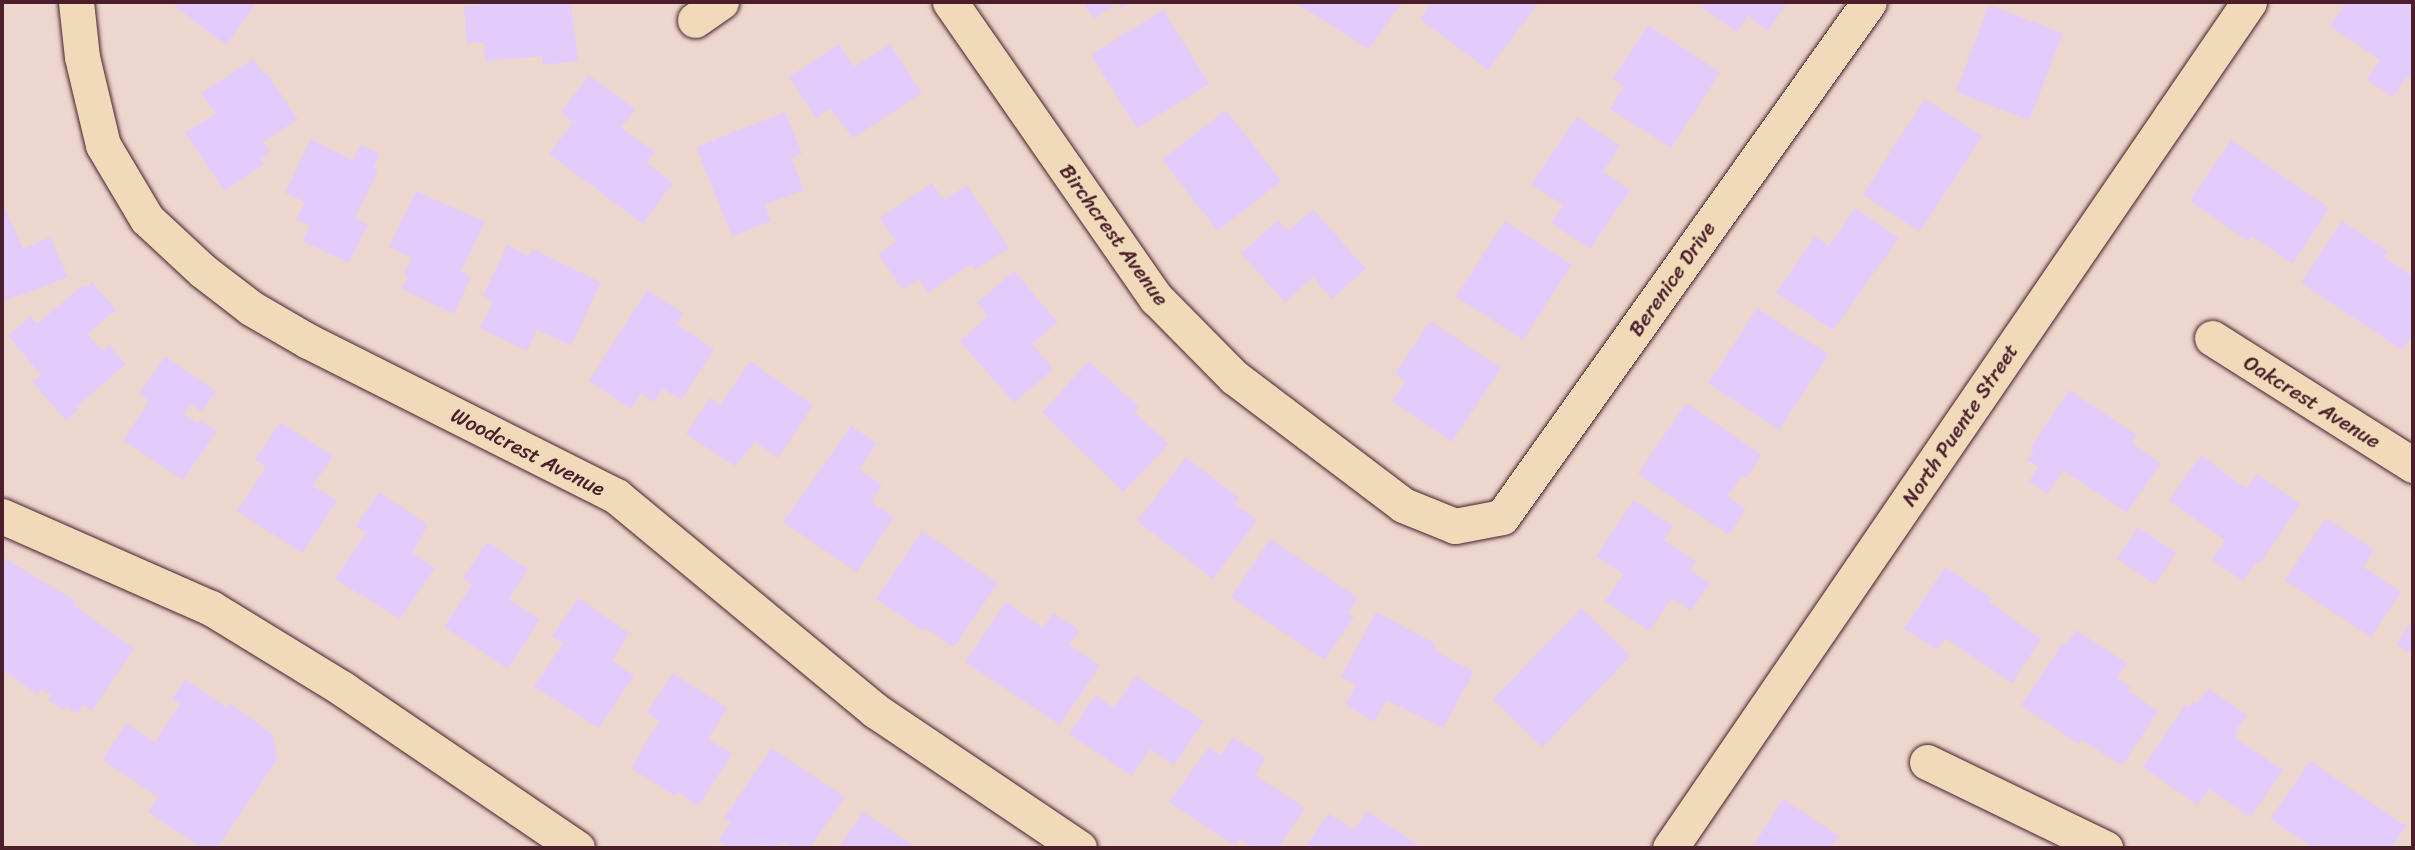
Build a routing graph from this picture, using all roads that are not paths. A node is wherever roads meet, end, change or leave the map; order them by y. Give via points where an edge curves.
1 (76, 2) edge
2 (950, 2) edge
3 (1869, 2) edge
4 (2249, 2) edge
5 (2212, 338) dead end
6 (2413, 465) edge
7 (2, 516) edge
8 (1455, 526) joint
9 (1927, 762) dead end
10 (577, 848) edge
11 (1079, 848) edge
12 (1671, 848) edge
13 (2105, 848) edge

1 - 11 street, Woodcrest Avenue via 82,57 103,145 147,219 203,271 251,308 308,341 617,496 876,711
2 - 8 street, Birchcrest Avenue via 1156,298 1245,385 1403,505
3 - 8 street, Berenice Drive via 1502,517
4 - 12 street, North Puente Street
5 - 6 street, Oakcrest Avenue
7 - 10 street via 211,607 344,689
9 - 13 street

